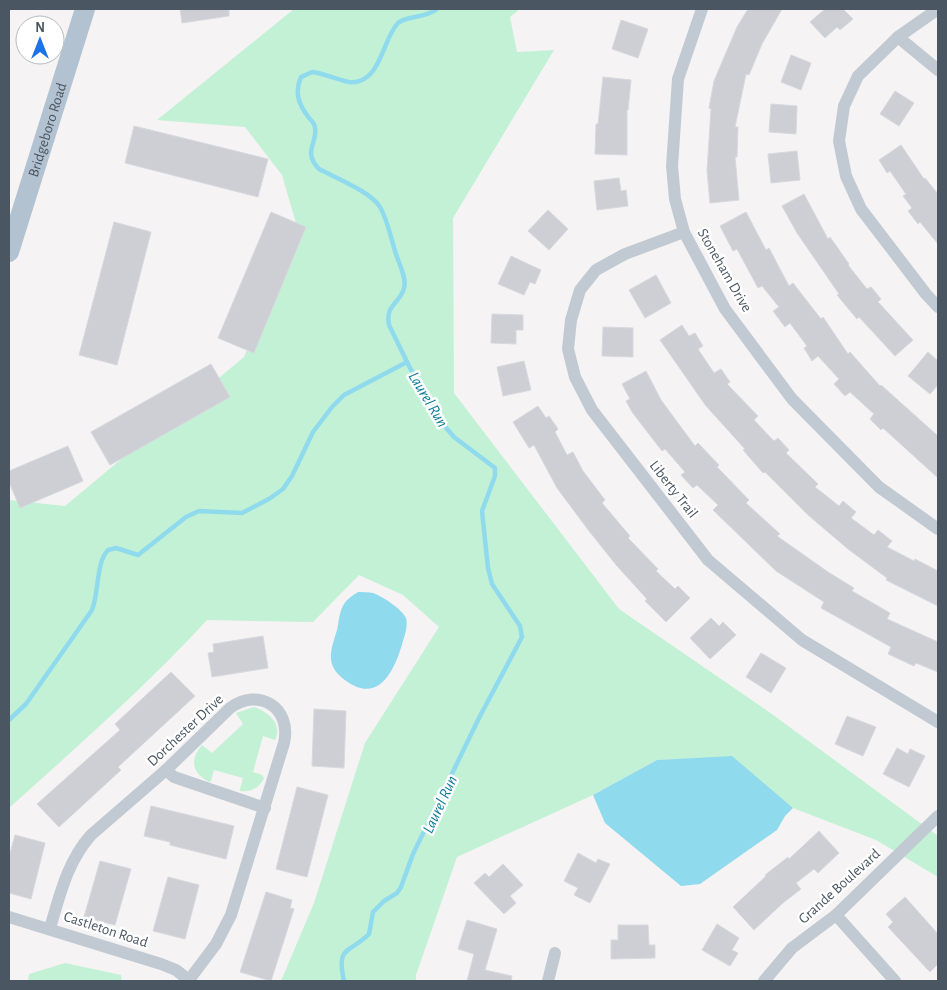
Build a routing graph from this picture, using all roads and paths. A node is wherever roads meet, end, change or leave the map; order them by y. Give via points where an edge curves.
1 (85, 9) edge
2 (702, 9) edge
3 (938, 9) edge
4 (898, 37) junction
5 (938, 70) edge
6 (684, 232) junction
7 (9, 252) edge
8 (938, 307) edge
9 (938, 529) edge
10 (938, 722) edge
11 (166, 770) junction
12 (265, 808) junction
13 (938, 816) edge
14 (836, 915) junction
15 (9, 917) edge
16 (50, 928) junction
17 (555, 953) dead end
18 (190, 981) edge
19 (548, 981) edge
20 (764, 981) edge
21 (895, 981) edge

1 - 7 main road, Bridgeboro Road
2 - 6 street, Stoneham Drive via 678,79 672,166 675,199
3 - 4 street
4 - 5 street
4 - 8 street via 858,76 844,106 839,141 846,176 861,209
6 - 9 street, Stoneham Drive via 725,309 792,399 879,487
6 - 10 street, Liberty Trail via 625,254 596,270 580,290 571,320 568,349 575,377 592,410 708,560 802,640
11 - 12 street via 174,777
11 - 12 street, Dorchester Drive via 235,704 264,701 281,714 286,728
11 - 16 street, Dorchester Drive via 82,846 66,876
12 - 18 street, Dorchester Drive via 226,928
13 - 14 street, Grande Boulevard
14 - 20 street, Grande Boulevard via 792,948
14 - 21 street
15 - 16 street, Castleton Road
16 - 18 street, Castleton Road via 161,964
17 - 19 street

